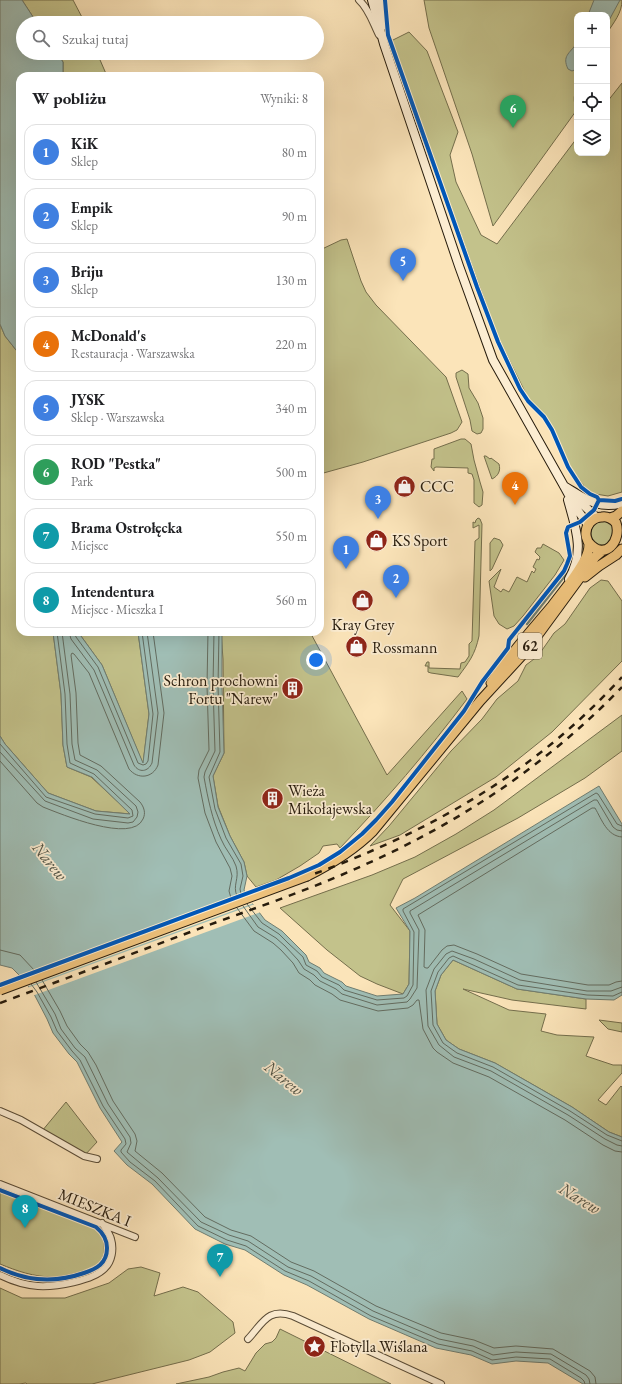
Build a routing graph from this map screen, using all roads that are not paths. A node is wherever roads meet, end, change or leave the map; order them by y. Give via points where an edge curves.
1 (359, 0) edge
2 (372, 0) edge
3 (380, 0) edge
4 (384, 44) junction
5 (564, 486) junction
6 (622, 503) edge
7 (622, 512) edge
8 (597, 518) junction
9 (610, 518) junction
10 (588, 526) junction
11 (620, 526) edge
12 (589, 543) junction
13 (622, 549) edge
14 (602, 550) junction
15 (575, 586) junction
16 (560, 596) junction
17 (480, 701) junction
18 (0, 990) edge
19 (0, 1111) edge
20 (97, 1159) dead end
21 (0, 1184) edge
22 (102, 1223) junction
23 (135, 1237) dead end
24 (0, 1275) edge
25 (248, 1339) dead end
26 (441, 1384) edge

1 - 4 street via 370,14
2 - 4 main road
3 - 4 main road
4 - 5 main road via 456,259 493,360
5 - 6 main road via 597,504 609,506
5 - 8 main road
5 - 10 main road
5 - 16 main road via 574,520 578,556
7 - 9 main road
8 - 9 main road
8 - 10 main road
9 - 11 main road, 62
10 - 12 main road, 62 via 586,535
11 - 14 main road, 62 via 620,536 616,545 608,550
12 - 14 main road via 595,549
12 - 16 main road, 62 via 584,560
13 - 15 main road, 62
14 - 15 main road, 62
15 - 17 main road, 62 via 526,651
16 - 17 main road, 62 via 496,676
17 - 18 main road, 62, bridge via 381,822 349,852 295,882
19 - 20 street via 84,1156
21 - 22 street, MIESZKA I
22 - 23 street, MIESZKA I
22 - 24 street via 111,1238 112,1248 105,1268 96,1274 58,1286 15,1282
25 - 26 street via 264,1320 273,1314 283,1312

